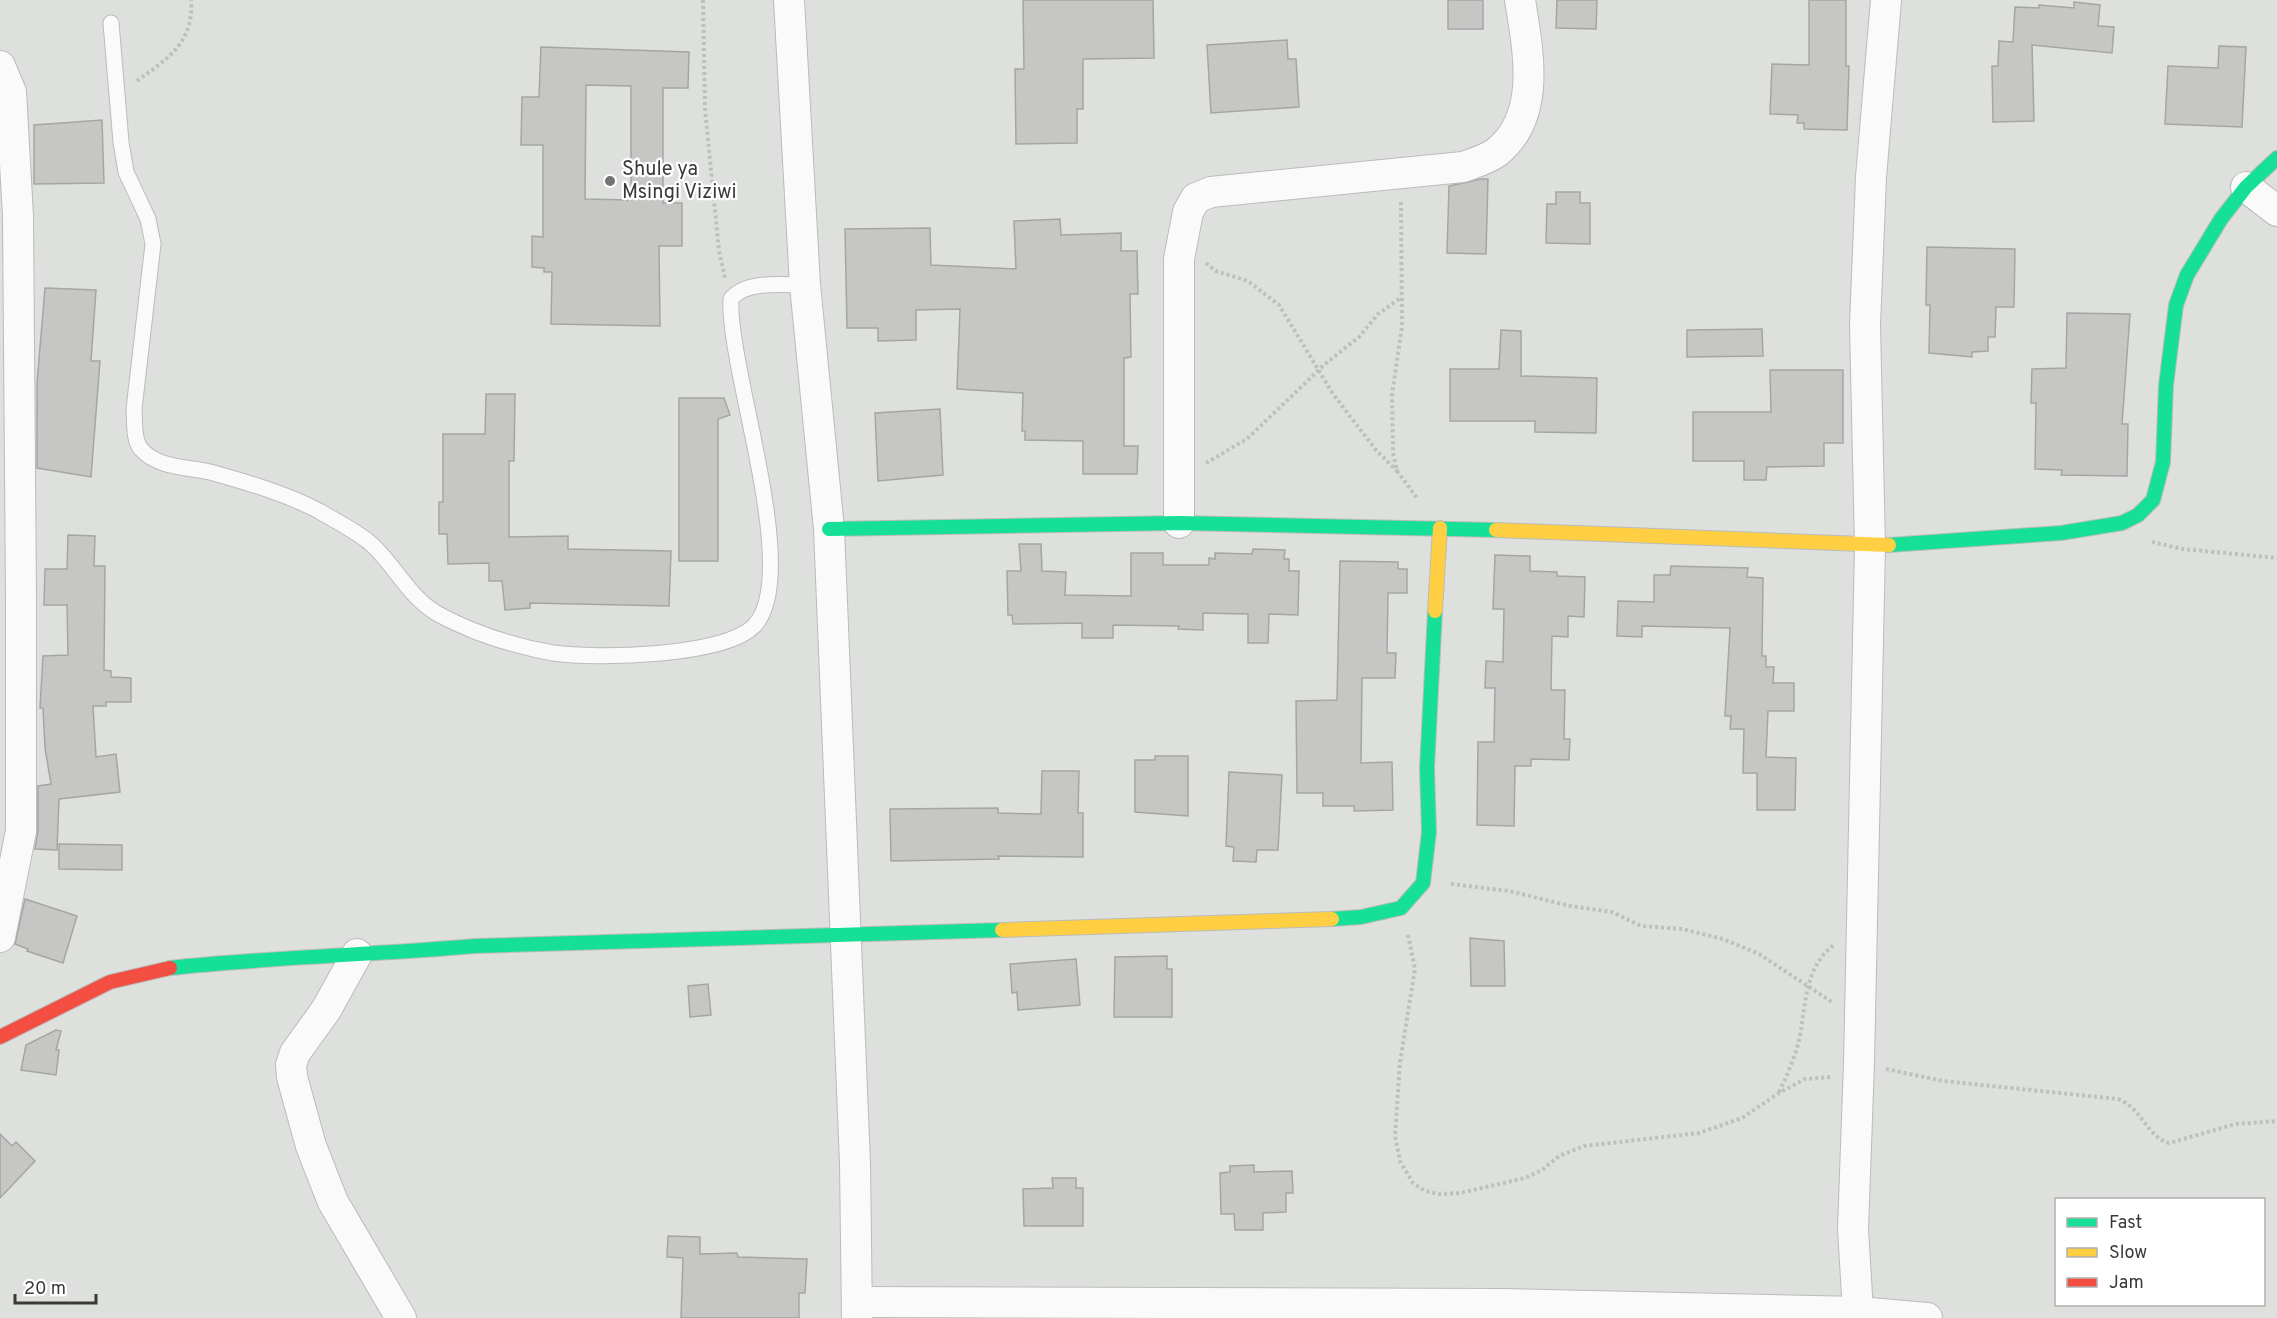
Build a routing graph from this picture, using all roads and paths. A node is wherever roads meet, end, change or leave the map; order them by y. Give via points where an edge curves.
1 (192, 0) edge
2 (703, 0) edge
3 (789, 0) edge
4 (1520, 0) edge
5 (1886, 0) edge
6 (111, 23) dead end
7 (0, 66) edge
8 (117, 96) junction
9 (2277, 158) edge
10 (1401, 174) junction
11 (2246, 188) junction
12 (2277, 211) edge
13 (1184, 228) junction
14 (805, 285) junction
15 (1403, 296) junction
16 (731, 299) junction
17 (1319, 371) junction
18 (1397, 471) junction
19 (1179, 478) junction
20 (1179, 522) junction
21 (2121, 523) junction
22 (1440, 528) junction
23 (829, 529) junction
24 (1870, 546) junction
25 (2277, 558) edge
26 (1423, 883) junction
27 (1401, 908) junction
28 (1860, 929) junction
29 (844, 934) junction
30 (0, 937) edge
31 (357, 954) junction
32 (1808, 984) junction
33 (1859, 1028) junction
34 (0, 1037) edge
35 (1859, 1063) junction
36 (1779, 1093) junction
37 (2277, 1121) edge
38 (1044, 1309) edge
39 (857, 1310) edge
40 (1429, 1311) edge
41 (1858, 1312) junction
42 (401, 1318) edge
43 (1927, 1318) edge

1 - 8 path via 190,28 182,44
2 - 16 path via 710,162 719,251
3 - 14 street
4 - 10 street via 1528,85 1526,110 1518,128 1497,153 1463,167
5 - 24 street via 1871,177 1865,325
6 - 8 lane
7 - 30 street via 11,92 18,216 21,598 21,831
8 - 16 lane via 126,172 148,219 153,244 134,409 140,448 156,461 210,472 315,509 370,543 406,586 437,613 504,642 555,653 634,654 712,645 754,626 766,602 770,572 768,537
9 - 11 street
10 - 13 street via 1211,192 1196,198
10 - 15 path
11 - 12 street
11 - 21 street via 2221,219 2187,275 2180,295 2166,385 2163,462 2153,500 2138,515
13 - 17 path via 1207,264 1248,281 1279,305
13 - 19 street via 1179,259
14 - 16 lane via 754,287
14 - 23 street
15 - 17 path via 1378,314 1359,337
15 - 18 path via 1392,396
17 - 18 path via 1361,432
17 - 19 path via 1247,440
18 - 22 path
19 - 20 street
20 - 22 street
20 - 23 street
21 - 24 street via 2061,533
21 - 25 path via 2160,545
22 - 24 street
22 - 26 street via 1427,768 1429,832
23 - 29 street
24 - 28 street
26 - 27 street
26 - 32 path via 1509,891 1612,912 1641,926 1683,929 1723,939 1759,954
27 - 29 street via 1361,917 1264,922
27 - 36 path via 1415,969 1400,1062 1395,1136 1400,1161 1413,1183 1425,1191 1460,1193 1525,1178 1558,1156 1584,1146 1699,1133 1742,1118
28 - 32 path via 1822,956
28 - 33 street
29 - 31 street via 475,946
29 - 39 street via 855,1163
31 - 34 street via 156,969 110,982
31 - 42 street via 326,1010 295,1053 292,1077 310,1146 333,1202
32 - 33 path
32 - 36 path via 1797,1048
33 - 35 street
35 - 36 path via 1829,1078 1805,1080
35 - 37 path via 1943,1082 2118,1099 2130,1103 2155,1136 2169,1143 2236,1124
35 - 41 street via 1853,1229
38 - 39 street
38 - 40 street
40 - 41 street
41 - 43 street

